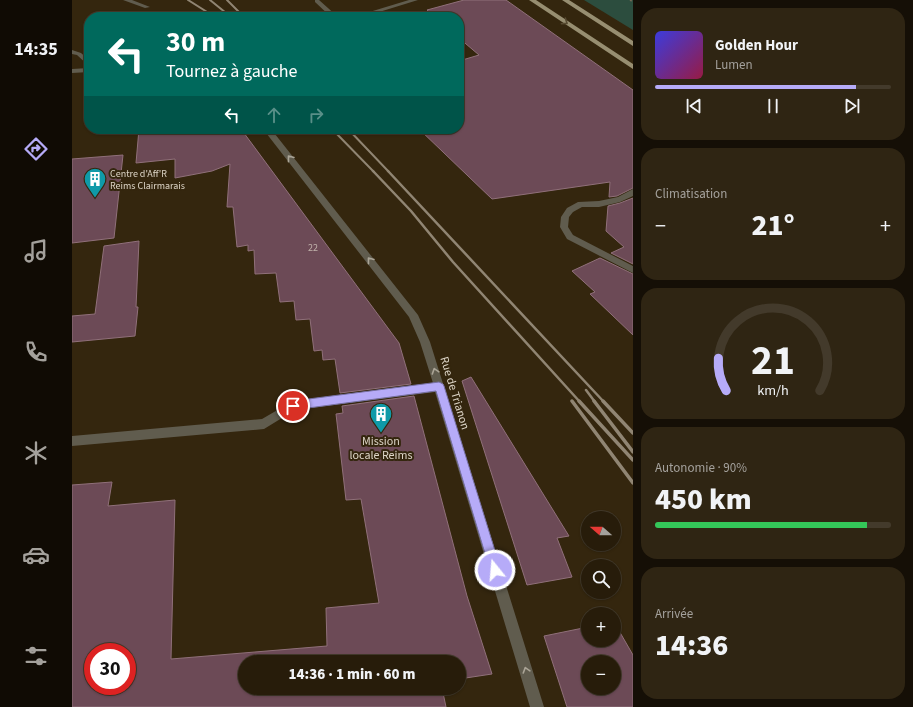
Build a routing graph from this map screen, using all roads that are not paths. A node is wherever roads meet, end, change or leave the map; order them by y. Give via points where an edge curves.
1 (126, 0) edge
2 (388, 0) edge
3 (415, 0) edge
4 (532, 0) edge
5 (565, 0) edge
6 (317, 1) edge
7 (395, 6) junction
8 (148, 7) dead end
9 (329, 12) edge
10 (374, 12) edge
11 (633, 44) edge
12 (72, 52) edge
13 (84, 59) edge
14 (633, 67) edge
15 (84, 70) edge
16 (72, 71) edge
17 (271, 134) edge
18 (633, 192) edge
19 (633, 270) edge
20 (439, 386) junction
21 (72, 441) edge
22 (537, 707) edge

1 - 8 street
2 - 7 street
3 - 7 street
4 -> 14 main road
5 - 11 main road
6 - 9 street
7 - 10 street
12 - 13 street
15 - 16 street
20 -> 17 street, Rue de Trianon via 413,315
18 - 19 street via 599,204 581,204 570,210 565,217 564,227 570,237
20 - 21 street via 293,406 264,424
22 -> 20 street, Rue de Trianon

